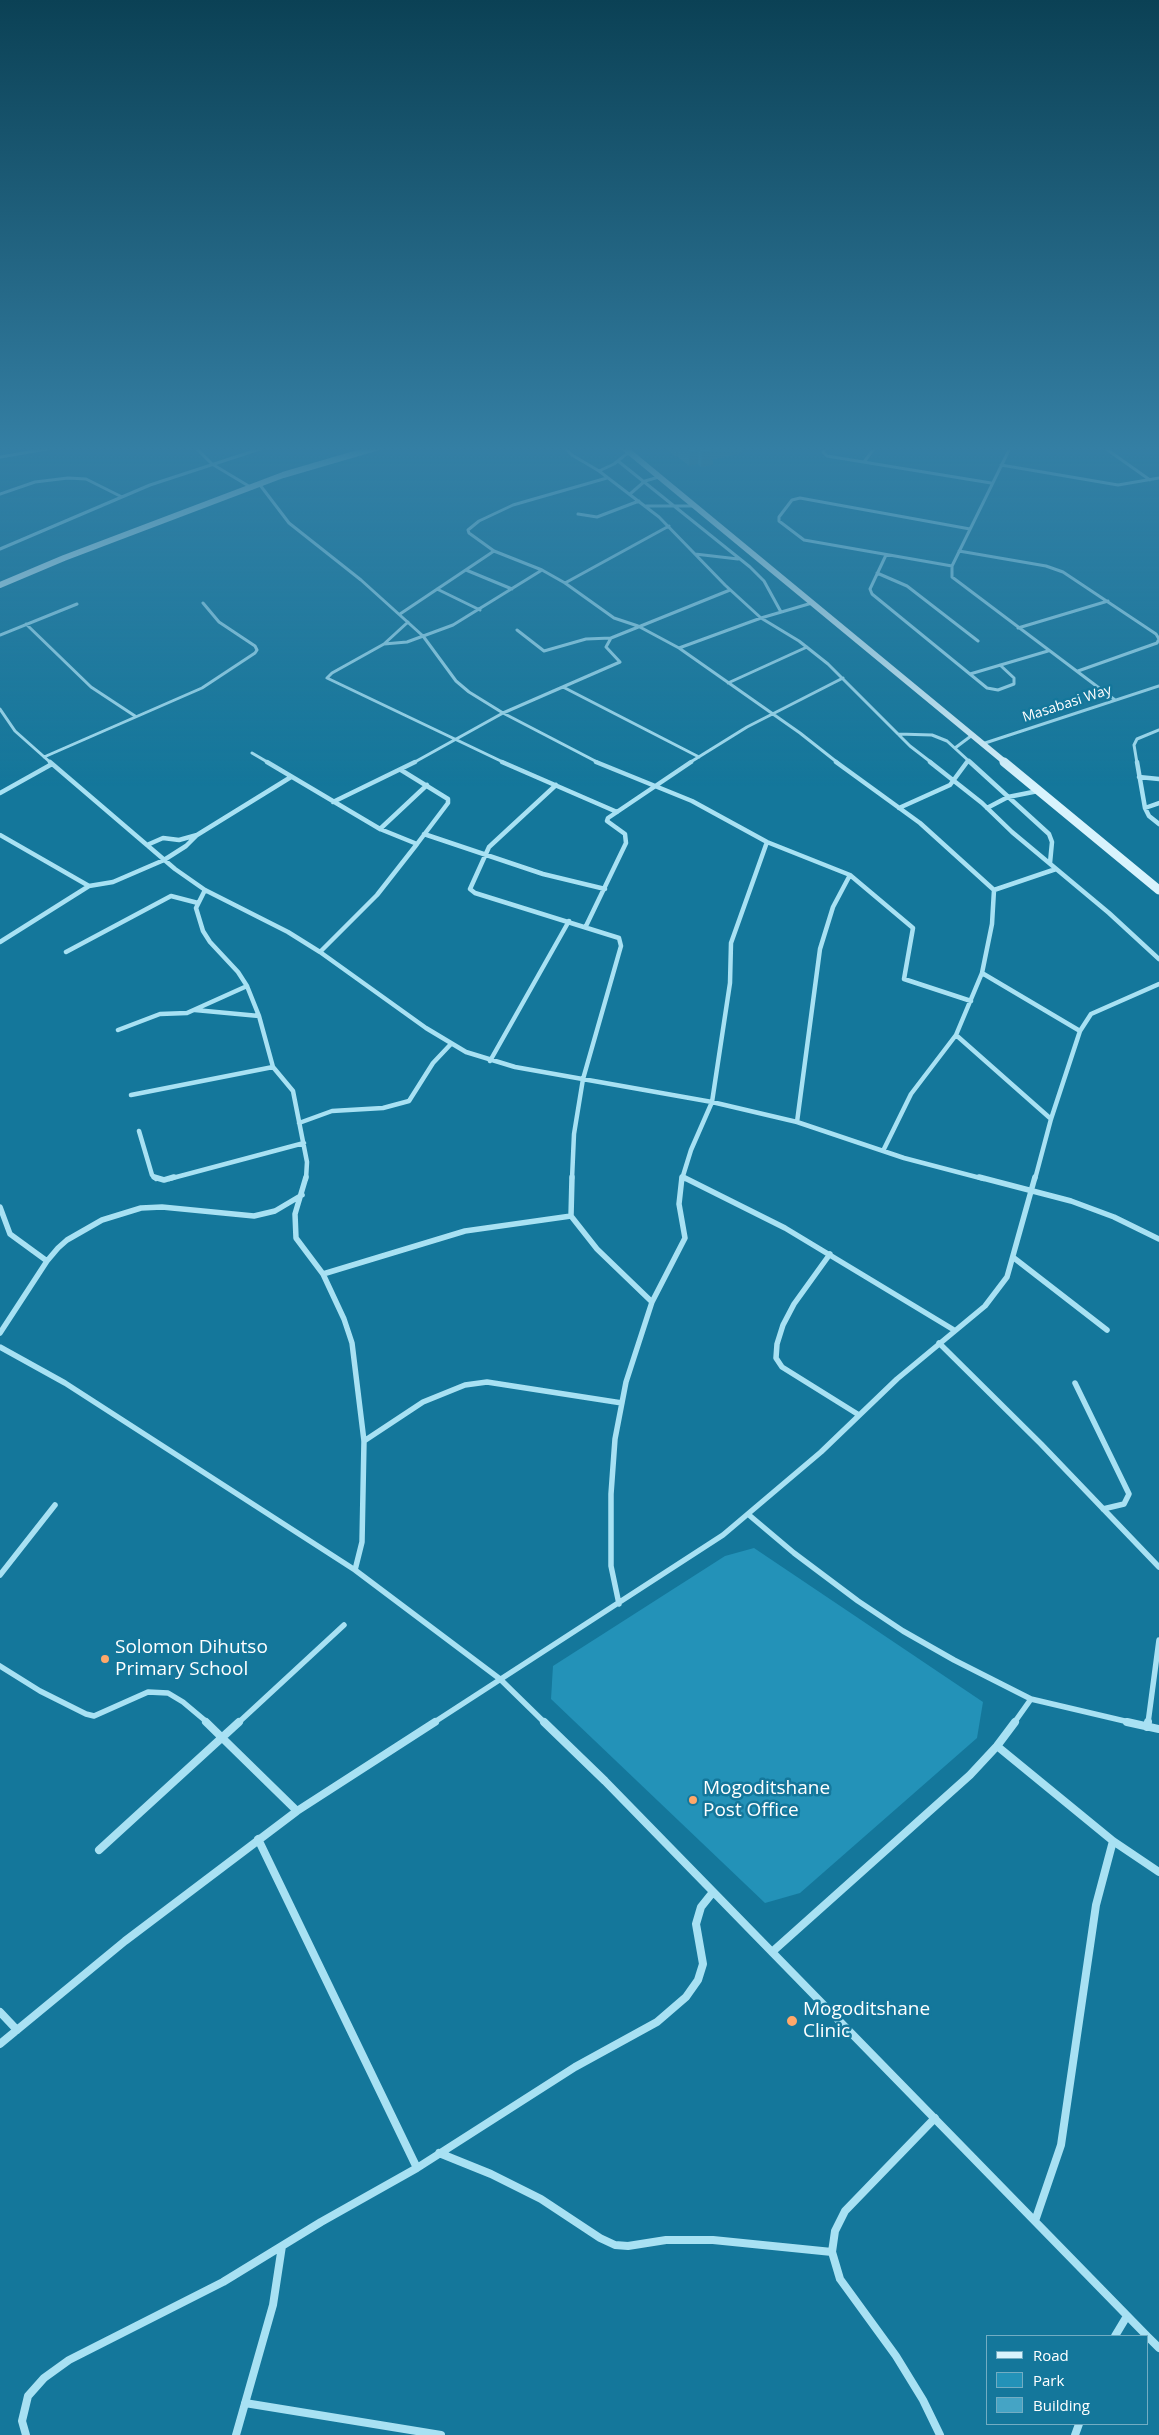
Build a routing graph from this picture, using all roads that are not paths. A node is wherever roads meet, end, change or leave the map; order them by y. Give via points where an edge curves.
1 (60, 560) edge
2 (335, 560) edge
3 (481, 560) edge
4 (516, 560) edge
5 (611, 560) edge
6 (700, 560) edge
7 (742, 560) edge
8 (759, 560) edge
9 (884, 560) edge
10 (914, 560) edge
11 (955, 560) edge
12 (1006, 560) edge
13 (952, 566) junction
14 (466, 570) junction
15 (542, 570) junction
16 (878, 573) junction
17 (565, 583) junction
18 (0, 585) edge
19 (437, 589) junction
20 (512, 589) junction
21 (730, 590) junction
22 (1108, 601) junction
23 (203, 603) dead end
24 (77, 604) dead end
25 (812, 604) junction
26 (480, 610) junction
27 (782, 612) junction
28 (400, 614) junction
29 (761, 618) junction
30 (408, 622) junction
31 (26, 624) junction
32 (638, 626) junction
33 (1018, 628) junction
34 (517, 630) dead end
35 (0, 636) edge
36 (423, 636) junction
37 (611, 638) junction
38 (1159, 639) edge
39 (978, 641) dead end
40 (384, 644) junction
41 (807, 647) junction
42 (679, 648) junction
43 (1048, 650) junction
44 (1000, 665) junction
45 (1078, 671) junction
46 (970, 674) junction
47 (843, 678) junction
48 (728, 683) junction
49 (1159, 686) edge
50 (563, 687) junction
51 (1115, 700) junction
52 (1, 712) edge
53 (503, 713) junction
54 (773, 714) junction
55 (135, 716) junction
56 (1159, 730) edge
57 (898, 734) junction
58 (971, 736) junction
59 (454, 740) junction
60 (982, 744) junction
61 (955, 748) junction
62 (252, 753) dead end
63 (44, 757) junction
64 (699, 757) junction
65 (968, 760) junction
66 (52, 764) junction
67 (401, 770) junction
68 (291, 777) junction
69 (1139, 777) junction
70 (1159, 778) edge
71 (954, 781) junction
72 (556, 785) junction
73 (427, 786) junction
74 (653, 786) junction
75 (1039, 791) junction
76 (0, 792) edge
77 (1008, 797) junction
78 (333, 802) junction
79 (1159, 803) edge
80 (899, 808) junction
81 (987, 808) junction
82 (1145, 808) junction
83 (617, 812) junction
84 (1159, 824) edge
85 (380, 829) junction
86 (424, 834) junction
87 (0, 835) edge
88 (197, 835) junction
89 (6, 838) junction
90 (767, 842) junction
91 (0, 843) edge
92 (417, 844) junction
93 (147, 845) junction
94 (485, 854) junction
95 (164, 860) junction
96 (1050, 863) junction
97 (1056, 869) junction
98 (850, 875) junction
99 (89, 886) junction
100 (605, 889) junction
101 (205, 890) junction
102 (994, 890) junction
103 (1159, 890) edge
104 (198, 903) junction
105 (569, 921) junction
106 (586, 926) junction
107 (0, 942) edge
108 (66, 952) dead end
109 (320, 952) junction
110 (1159, 959) edge
111 (982, 973) junction
112 (1159, 984) edge
113 (247, 986) junction
114 (971, 1001) junction
115 (194, 1010) junction
116 (259, 1016) junction
117 (118, 1030) dead end
118 (1080, 1031) junction
119 (956, 1035) junction
120 (450, 1045) junction
121 (490, 1061) junction
122 (273, 1067) junction
123 (583, 1079) junction
124 (131, 1095) dead end
125 (712, 1102) junction
126 (1051, 1119) junction
127 (797, 1122) junction
128 (298, 1123) junction
129 (139, 1131) dead end
130 (304, 1142) junction
131 (883, 1152) junction
132 (682, 1177) junction
133 (1033, 1190) junction
134 (302, 1195) junction
135 (0, 1208) edge
136 (571, 1216) junction
137 (1159, 1239) edge
138 (830, 1254) junction
139 (1014, 1258) junction
140 (47, 1260) junction
141 (323, 1274) junction
142 (652, 1302) junction
143 (954, 1330) junction
144 (1107, 1330) dead end
145 (0, 1333) edge
146 (940, 1342) junction
147 (0, 1347) edge
148 (1075, 1383) dead end
149 (622, 1403) junction
150 (859, 1415) junction
151 (364, 1441) junction
152 (55, 1505) dead end
153 (1103, 1509) junction
154 (749, 1515) junction
155 (1159, 1567) edge
156 (356, 1570) junction
157 (0, 1575) edge
158 (619, 1604) junction
159 (344, 1625) dead end
160 (1159, 1640) edge
161 (0, 1666) edge
162 (500, 1679) junction
163 (1031, 1699) junction
164 (1147, 1727) junction
165 (1159, 1729) edge
166 (222, 1735) junction
167 (996, 1746) junction
168 (297, 1811) junction
169 (258, 1839) junction
170 (1113, 1841) junction
171 (100, 1850) dead end
172 (1159, 1872) edge
173 (713, 1892) junction
174 (772, 1952) junction
175 (0, 2012) edge
176 (17, 2030) junction
177 (0, 2044) edge
178 (935, 2118) junction
179 (439, 2153) junction
180 (417, 2168) junction
181 (1035, 2221) junction
182 (282, 2246) junction
183 (832, 2252) junction
184 (1127, 2316) junction
185 (1116, 2335) edge
186 (1147, 2335) edge
187 (1149, 2337) edge
188 (1159, 2348) edge
189 (246, 2403) junction
190 (26, 2435) edge
191 (236, 2435) edge
192 (441, 2435) edge
193 (940, 2435) edge

1 - 18 main road
2 - 28 street
3 - 14 street
4 - 15 street
5 - 17 street
6 - 21 street
7 - 27 street via 764,581
8 - 25 main road
9 - 16 street
10 - 13 street
11 - 13 street
12 - 22 street via 1056,569
13 - 33 street via 955,581
14 - 19 street
14 - 20 street
15 - 17 street
15 - 20 street
16 - 39 street via 907,586
16 - 46 street via 870,589 872,594
17 - 32 street via 608,614
19 - 26 street
19 - 28 street
20 - 26 street
21 - 29 street
21 - 32 street
22 - 33 street
22 - 38 street
23 - 55 street via 219,622 257,650 202,688
24 - 31 street
25 - 27 street
25 - 58 main road
26 - 36 street
27 - 29 street
28 - 30 street
29 - 41 street
29 - 42 street
30 - 36 street
30 - 40 street
31 - 35 street
31 - 55 street via 90,687
32 - 37 street
32 - 42 street
33 - 43 street
34 - 37 street via 544,651 586,639
36 - 40 street via 408,642
36 - 53 street via 456,681
37 - 50 street via 606,647 620,662
38 - 45 street via 1157,643
40 - 59 street via 327,678
41 - 47 street
41 - 48 street
42 - 48 street
43 - 44 street
43 - 45 street
44 - 46 street
44 - 46 street via 1014,678 1014,684 992,690
45 - 51 street
47 - 54 street
47 - 57 street
48 - 54 street
49 - 51 street, Masabasi Way
50 - 53 street
50 - 64 street
51 - 60 street, Masabasi Way
52 - 63 street via 15,732
53 - 59 street
53 - 74 street via 593,761
54 - 64 street
54 - 80 street
55 - 63 street
56 - 69 street via 1134,742
57 - 61 street via 932,735
57 - 71 street
58 - 60 main road
58 - 61 street
59 - 67 street
59 - 72 street
60 - 75 main road
61 - 65 street
62 - 68 street
63 - 66 street
64 - 74 street
65 - 71 street
65 - 77 street
66 - 76 street
66 - 93 street
67 - 73 street
67 - 78 street
68 - 78 street
68 - 88 street
69 - 70 street
69 - 82 street
71 - 80 street
71 - 81 street
72 - 83 street
72 - 94 street via 518,818
73 - 85 street
73 - 86 street via 444,796 448,803
74 - 83 street
74 - 90 street via 692,801
75 - 77 street
75 - 103 main road
77 - 81 street
77 - 96 street via 1051,838
78 - 85 street
79 - 82 street
80 - 102 street via 930,831
81 - 96 street
82 - 84 street
83 - 100 street via 607,820 625,834 626,843
85 - 92 street
86 - 92 street
86 - 94 street
87 - 89 street
88 - 93 street via 179,840 163,838
88 - 95 street
89 - 91 street
89 - 99 street
90 - 98 street
90 - 125 street via 731,944 730,983
92 - 109 street via 377,895
93 - 95 street
94 - 100 street via 542,874
94 - 105 street via 471,892
95 - 99 street via 113,882
95 - 101 street
96 - 97 street
97 - 102 street
97 - 110 street
98 - 114 street via 913,928 904,979
98 - 127 street via 833,907 820,949
99 - 107 street
100 - 106 street
101 - 104 street
101 - 109 street
102 - 111 street via 992,924
104 - 108 street via 171,896
104 - 113 street via 199,919 210,942
105 - 106 street
105 - 121 street
106 - 123 street via 615,935 621,941
109 - 120 street
111 - 114 street
111 - 118 street
112 - 118 street via 1091,1014
113 - 115 street
113 - 116 street
114 - 119 street
115 - 116 street
115 - 117 street via 182,1014 160,1014
116 - 122 street
118 - 126 street
119 - 126 street
119 - 131 street via 910,1094
120 - 121 street
120 - 128 street via 433,1063 409,1101 383,1108 332,1111
121 - 123 street
122 - 124 street
122 - 128 street via 293,1091
123 - 125 street
123 - 136 street via 574,1134
125 - 127 street
125 - 132 street
126 - 133 street
127 - 131 street
128 - 130 street
129 - 130 street via 152,1175 164,1180
130 - 134 street via 307,1162
131 - 133 street
132 - 138 street
132 - 142 street via 679,1204 685,1238
133 - 137 street via 1091,1208
133 - 139 street
134 - 140 street via 274,1211 254,1216 231,1216 180,1207 142,1208 120,1213 67,1240
134 - 141 street via 296,1214 296,1238
135 - 140 street via 10,1234
136 - 141 street via 465,1231
136 - 142 street via 597,1249
138 - 143 street
138 - 150 street via 794,1304 781,1331 776,1358 782,1367
139 - 143 street via 997,1293
139 - 144 street
140 - 145 street
141 - 151 street via 352,1343
142 - 149 street
143 - 146 street
146 - 150 street
146 - 153 street
147 - 156 street via 66,1383
148 - 153 street via 1129,1494 1124,1504
149 - 151 street via 487,1382 465,1385 424,1402
149 - 158 street via 615,1439 610,1513 611,1566
150 - 154 street
151 - 156 street via 362,1542
152 - 157 street
153 - 155 street
154 - 158 street via 691,1558
154 - 163 street via 794,1553 902,1631
156 - 162 street
158 - 162 street
159 - 166 street
160 - 164 street
161 - 166 street via 40,1691 94,1716 148,1692 168,1693
162 - 168 street
162 - 173 street
163 - 164 street
163 - 167 street
164 - 165 street
166 - 168 street
166 - 171 street
167 - 170 street
167 - 174 street via 970,1775
168 - 169 street
169 - 176 street via 125,1941
169 - 180 street
170 - 172 street
170 - 181 street via 1096,1905 1062,2145
173 - 174 street
173 - 179 street via 701,1907 696,1924 703,1964 698,1980 686,1997 657,2022 575,2067
174 - 178 street
175 - 176 street
176 - 177 street
178 - 181 street
178 - 183 street via 846,2210 835,2231
179 - 180 street
179 - 183 street via 541,2198 615,2245 713,2240
180 - 182 street
181 - 184 street
182 - 189 street via 273,2306
182 - 190 street via 223,2282 69,2360 44,2378 28,2396 22,2421
183 - 193 street via 840,2279 896,2356
184 - 185 street
184 - 186 street
187 - 188 street
189 - 191 street
189 - 192 street

